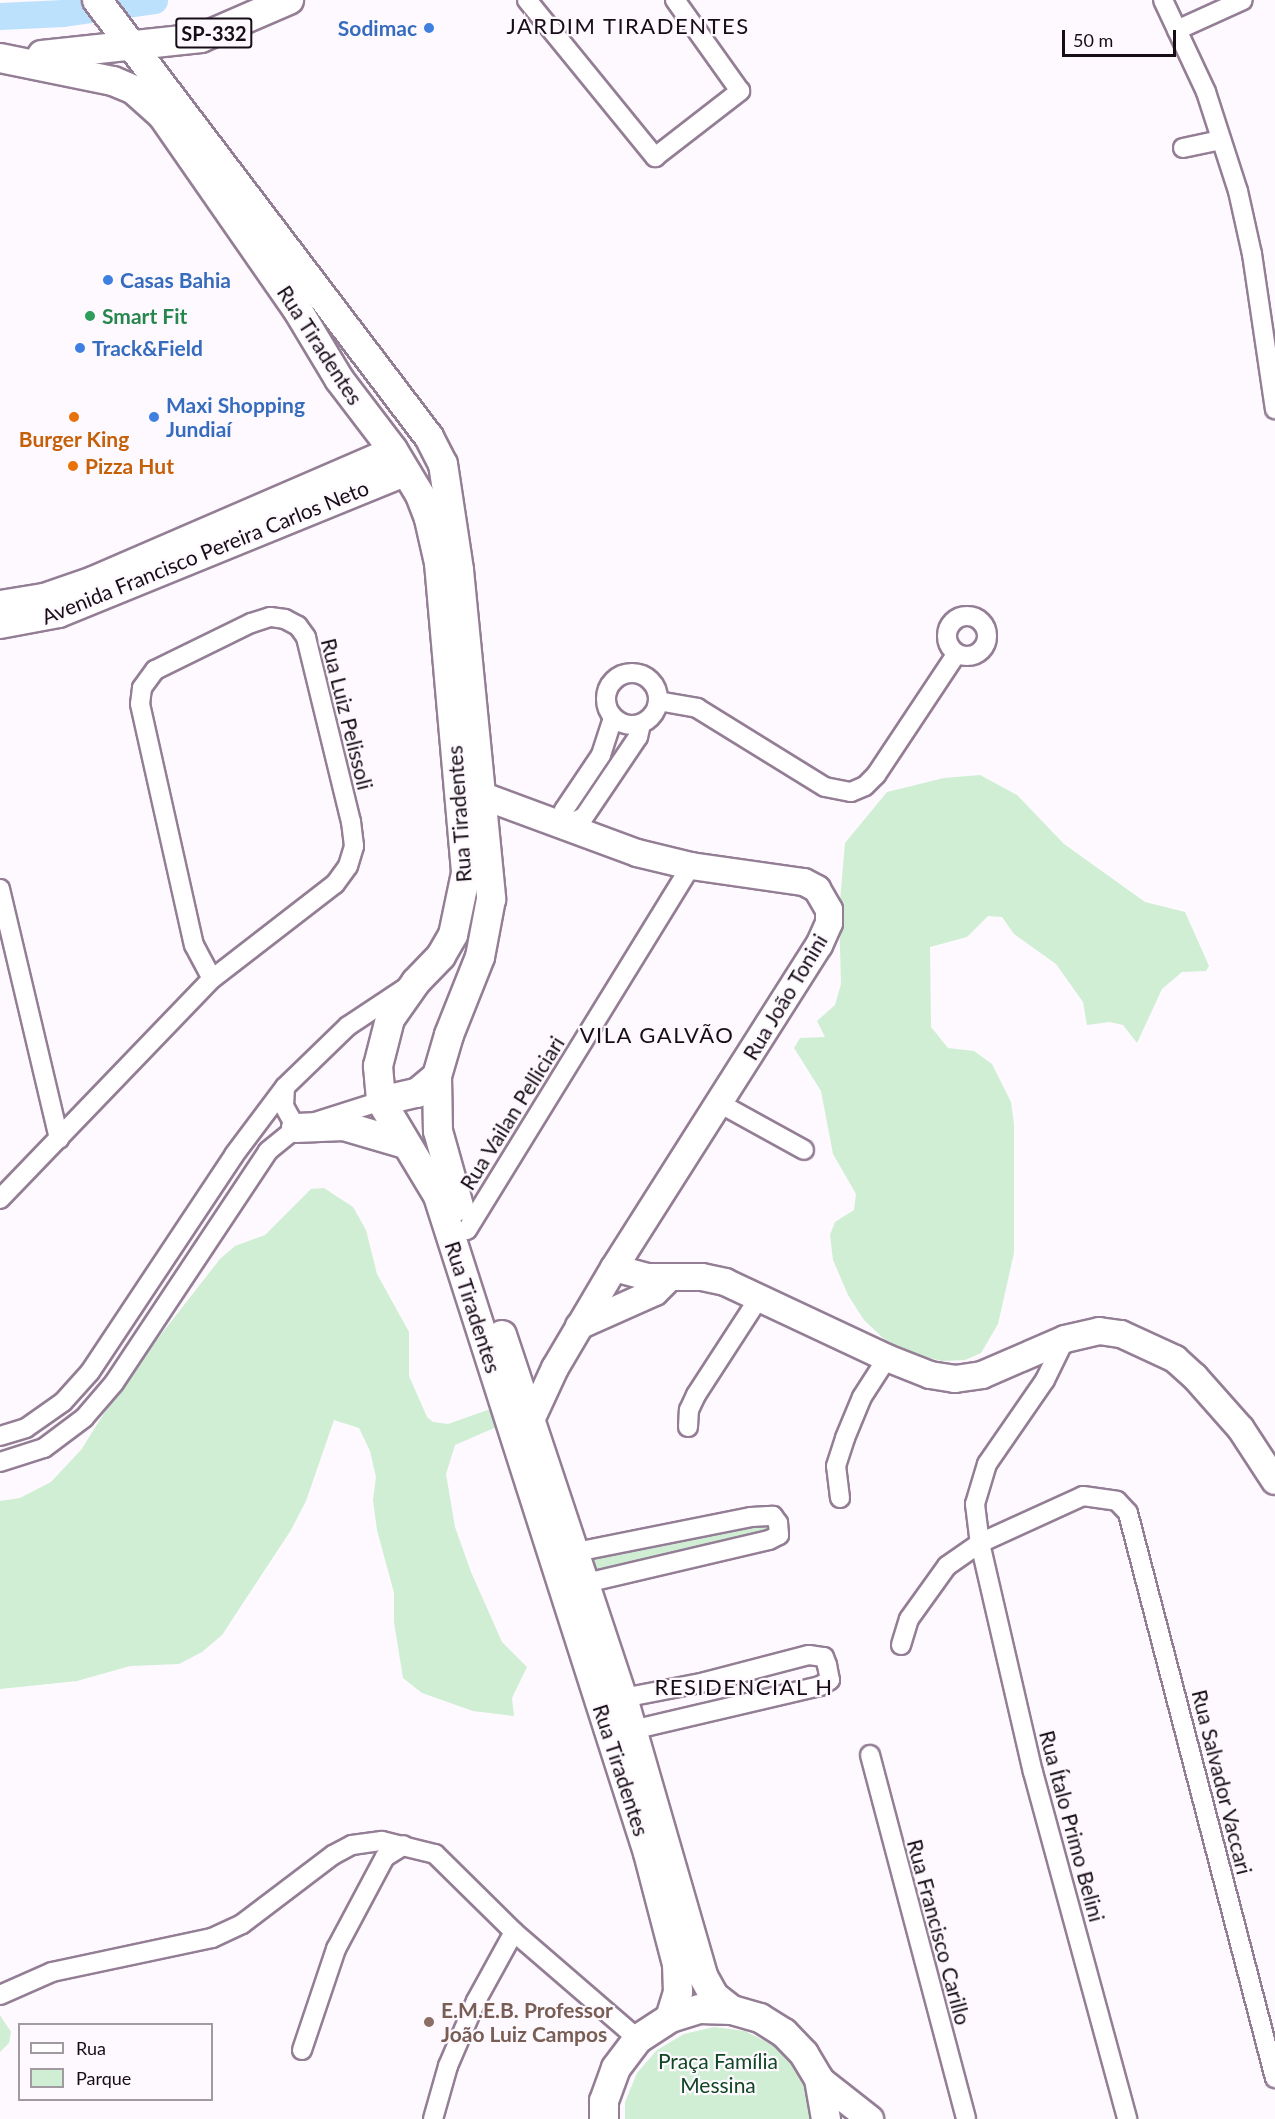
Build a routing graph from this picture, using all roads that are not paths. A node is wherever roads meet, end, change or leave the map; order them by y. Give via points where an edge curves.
1 (97, 0) edge
2 (289, 0) edge
3 (527, 0) edge
4 (675, 0) edge
5 (1162, 0) edge
6 (1243, 0) edge
7 (1178, 30) junction
8 (130, 42) junction
9 (0, 57) edge
10 (1221, 140) junction
11 (1183, 148) dead end
12 (339, 379) junction
13 (396, 394) junction
14 (1275, 409) edge
15 (429, 437) junction
16 (406, 462) junction
17 (448, 488) junction
18 (44, 597) junction
19 (0, 604) edge
20 (0, 624) edge
21 (957, 653) dead end
22 (658, 701) junction
23 (613, 718) junction
24 (641, 724) junction
25 (483, 796) junction
26 (564, 827) junction
27 (691, 866) junction
28 (0, 889) edge
29 (212, 980) junction
30 (416, 982) junction
31 (449, 1035) junction
32 (437, 1076) junction
33 (285, 1087) junction
34 (381, 1101) junction
35 (719, 1103) junction
36 (296, 1128) junction
37 (59, 1139) junction
38 (405, 1144) junction
39 (804, 1150) dead end
40 (0, 1199) edge
41 (467, 1230) junction
42 (614, 1268) junction
43 (668, 1278) junction
44 (759, 1298) junction
45 (579, 1326) junction
46 (1065, 1339) junction
47 (887, 1359) junction
48 (555, 1368) junction
49 (515, 1371) junction
50 (531, 1420) junction
51 (688, 1427) dead end
52 (0, 1436) edge
53 (0, 1462) edge
54 (1275, 1481) edge
55 (840, 1498) dead end
56 (980, 1543) junction
57 (576, 1552) junction
58 (585, 1583) junction
59 (902, 1646) dead end
60 (623, 1698) junction
61 (633, 1730) junction
62 (870, 1755) dead end
63 (404, 1845) junction
64 (514, 1932) junction
65 (0, 1995) edge
66 (732, 2010) junction
67 (670, 2018) junction
68 (638, 2039) junction
69 (302, 2050) dead end
70 (1275, 2078) edge
71 (819, 2079) junction
72 (433, 2119) edge
73 (604, 2119) edge
74 (826, 2119) edge
75 (870, 2119) edge
76 (966, 2119) edge
77 (1127, 2119) edge

1 - 8 main road, Rua Tiradentes
2 - 8 main road, SP-332 via 201,38
3 - 4 street via 655,157 740,91
5 - 7 street
6 - 7 street
7 - 10 street via 1206,92
8 - 9 main road, SP-332
8 - 13 main road, Rua Tiradentes
9 - 12 main road, Rua Tiradentes via 113,81 134,90 162,115 297,309
10 - 11 street
10 - 14 street via 1252,254
12 - 13 main road via 354,389 377,416 392,413
12 - 16 main road, Rua Tiradentes
13 - 15 main road, Rua Tiradentes
15 - 16 main road
15 - 17 main road, Rua Tiradentes via 443,464
16 - 17 main road
16 - 18 street, Avenida Francisco Pereira Carlos Neto via 266,508
16 - 20 street, Avenida Francisco Pereira Carlos Neto via 59,614
16 - 30 main road, Rua Tiradentes via 429,519 439,563 466,873 453,935 441,956
17 - 25 main road, Rua Tiradentes
18 - 19 street, Avenida Francisco Pereira Carlos Neto
18 - 20 street via 23,615
21 - 22 street via 876,775 865,786 850,792 825,787 697,708
22 - 23 street via 655,686 644,676 622,674 610,683 605,697
22 - 24 street via 653,715
23 - 24 street via 626,725
23 - 26 street via 601,755 564,810
24 - 26 street via 638,737 584,817
25 - 26 street, Rua João Tonini
25 - 31 main road, Rua Tiradentes via 490,869 488,925
26 - 27 street, Rua João Tonini
27 - 35 street, Rua João Tonini via 804,882 817,889 829,910 829,923 819,945
27 - 41 street, Rua Vailan Pelliciari
28 - 37 street
29 - 29 street, Rua Luiz Pelissoli via 335,884 348,866 354,846 306,637 298,626 285,619 270,617 251,623 155,670 142,688 140,704 194,945
29 - 37 street, Rua Luiz Pelissoli
30 - 31 main road via 429,982 446,991 452,1011
30 - 33 street via 348,1026
30 - 34 main road, Rua Tiradentes via 400,1003 384,1037 378,1066
31 - 32 main road, Rua Tiradentes
32 - 34 main road via 417,1093
32 - 41 main road, Rua Tiradentes via 438,1131
33 - 36 street via 284,1106
33 - 52 street via 234,1155 90,1372 63,1402 26,1428
34 - 36 street
34 - 38 main road, Rua Tiradentes
35 - 39 street
35 - 42 street, Rua João Tonini
36 - 38 main road via 344,1126
36 - 53 street via 268,1151 114,1383 84,1418 44,1448
37 - 40 street, Rua Luiz Pelissoli
38 - 67 main road, Rua Tiradentes via 425,1169 438,1196 648,1853 677,1964 678,1992
41 - 49 main road, Rua Tiradentes
42 - 43 street
42 - 45 street, Rua João Tonini
43 - 44 street via 702,1276
43 - 45 street via 655,1292
44 - 47 street
44 - 51 street via 696,1395 689,1410
45 - 48 street, Rua João Tonini
46 - 47 street via 982,1375 930,1375
46 - 54 street via 1100,1331 1121,1334 1175,1359 1215,1400 1265,1461
46 - 56 street, Rua Ítalo Primo Belini via 1045,1380 987,1464 975,1504
47 - 55 street via 862,1397 844,1438 836,1466
48 - 49 street via 537,1373
48 - 50 street, Rua João Tonini
49 - 50 main road, Rua Tiradentes
50 - 57 main road, Rua Tiradentes
56 - 59 street via 947,1566 909,1619
56 - 70 street, Rua Salvador Vaccari via 1083,1496 1117,1501 1128,1513
56 - 77 street, Rua Ítalo Primo Belini via 1033,1772
57 - 58 main road, Rua Tiradentes
57 - 58 street via 751,1517 773,1516 778,1523 778,1535 769,1540
58 - 60 main road, Rua Tiradentes
60 - 61 main road, Rua Tiradentes
60 - 61 street via 809,1655 824,1657 827,1665 830,1680 820,1686
61 - 66 main road, Rua Tiradentes via 703,1976 714,1996
62 - 76 street, Rua Francisco Carillo
63 - 64 street via 435,1854
63 - 65 street via 382,1841 352,1845 242,1924 212,1938 52,1972
63 - 69 street via 385,1857 336,1949
64 - 68 street
64 - 72 street via 476,2001 448,2066
66 - 67 main road via 700,2009
66 - 71 main road via 760,2018 784,2033 804,2054
67 - 68 main road
68 - 73 main road via 616,2068 604,2102
71 - 74 main road
71 - 75 street

